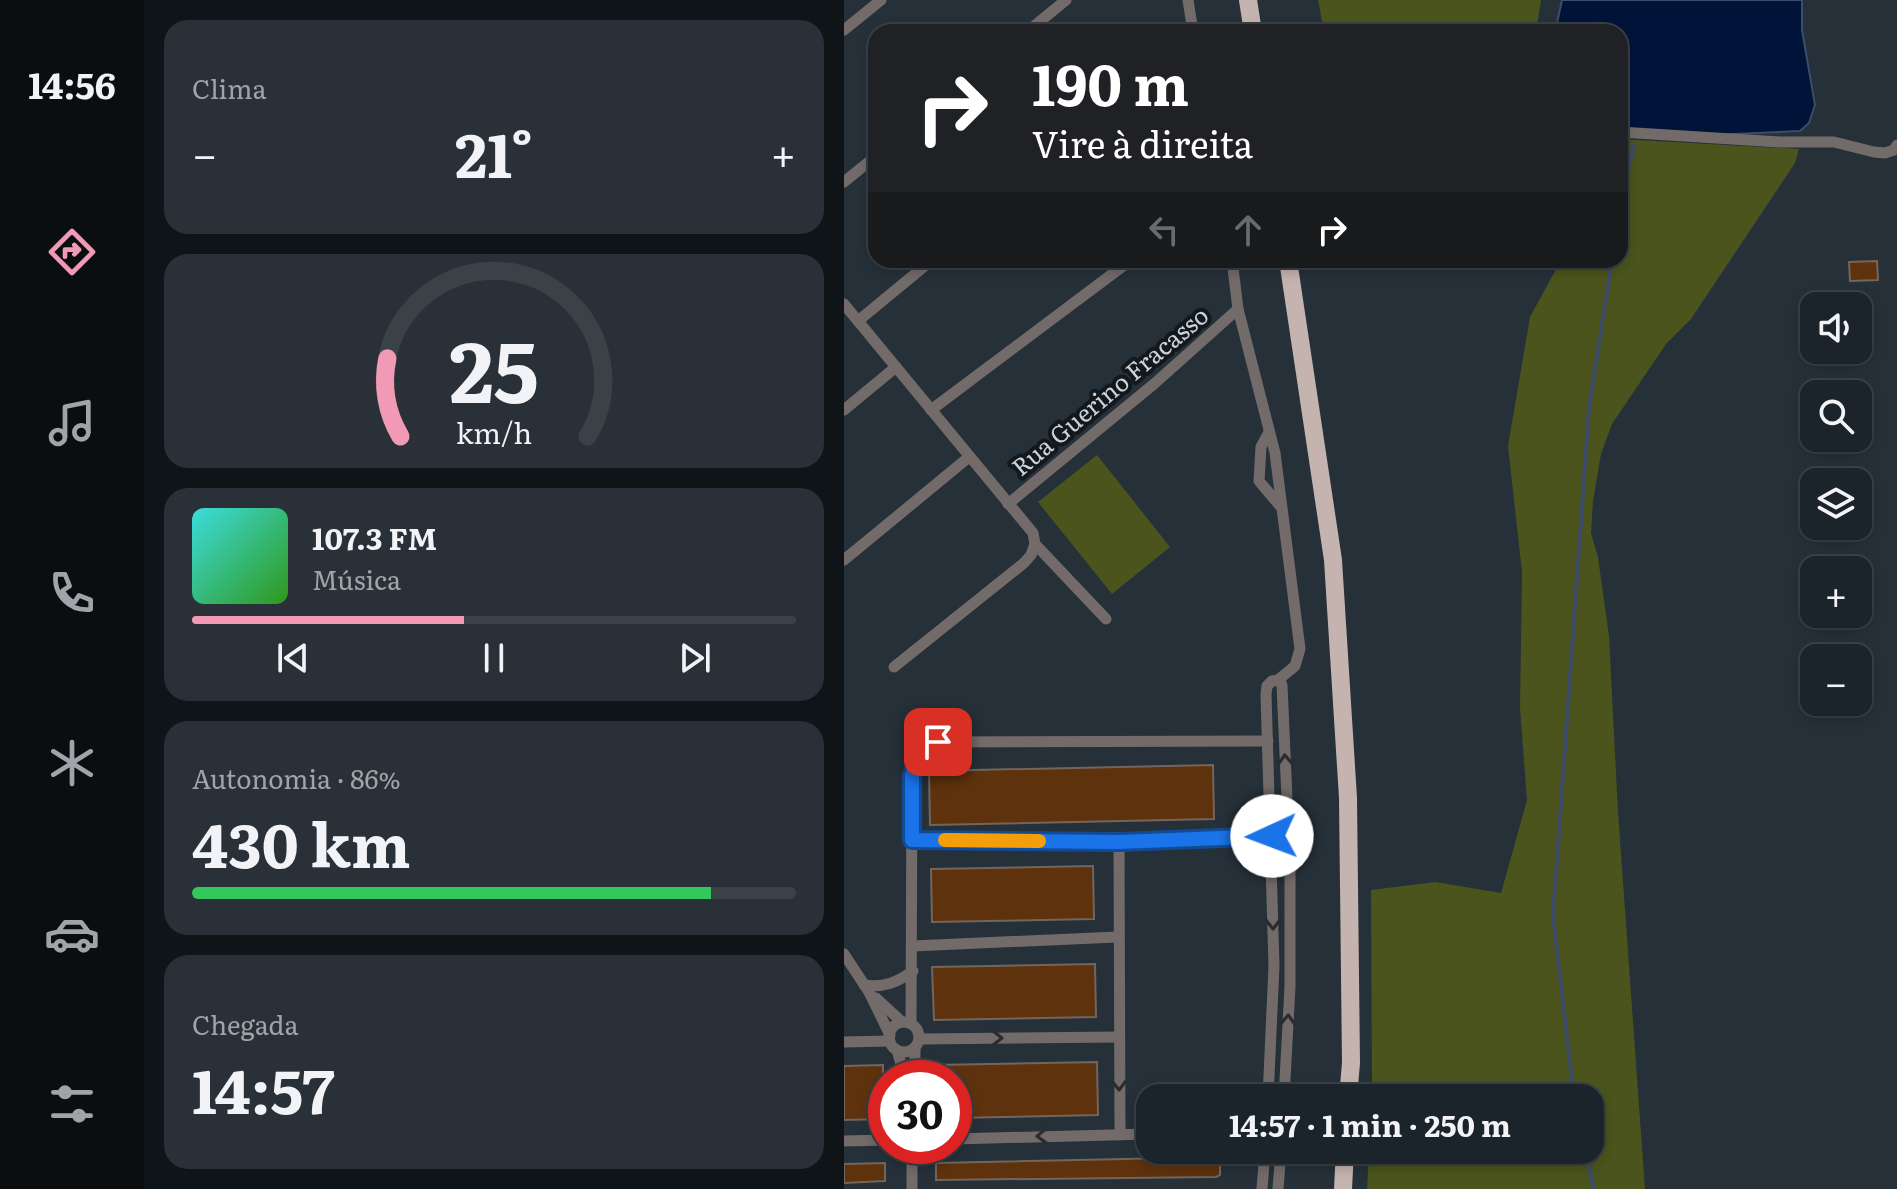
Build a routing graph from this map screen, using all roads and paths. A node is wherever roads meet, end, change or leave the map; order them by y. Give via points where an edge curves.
1 (881, 0) edge
2 (1066, 0) edge
3 (1188, 0) edge
4 (1248, 0) edge
5 (1037, 24) edge
6 (1192, 24) edge
7 (1252, 24) edge
8 (844, 30) edge
9 (1628, 132) edge
10 (1897, 145) edge
11 (868, 162) edge
12 (844, 182) edge
13 (922, 268) edge
14 (1120, 268) edge
15 (1233, 268) edge
16 (1289, 268) edge
17 (844, 304) edge
18 (1238, 309) junction
19 (858, 321) junction
20 (896, 367) junction
21 (844, 410) edge
22 (931, 410) junction
23 (1269, 432) junction
24 (969, 457) junction
25 (1008, 504) junction
26 (1281, 507) junction
27 (1035, 544) junction
28 (844, 560) edge
29 (1106, 619) dead end
30 (894, 667) dead end
31 (1278, 680) junction
32 (1268, 741) junction
33 (1272, 836) junction
34 (912, 840) junction
35 (1119, 842) junction
36 (1117, 937) junction
37 (913, 946) junction
38 (844, 954) edge
39 (913, 971) junction
40 (867, 988) junction
41 (907, 1023) junction
42 (1118, 1037) junction
43 (844, 1042) edge
44 (892, 1042) junction
45 (917, 1043) junction
46 (898, 1060) edge
47 (916, 1060) edge
48 (1269, 1084) edge
49 (1285, 1084) edge
50 (1349, 1084) edge
51 (1120, 1133) junction
52 (1136, 1134) edge
53 (972, 1138) edge
54 (868, 1140) edge
55 (844, 1141) edge
56 (912, 1164) edge
57 (1264, 1164) edge
58 (1280, 1164) edge
59 (1344, 1164) edge
60 (912, 1189) edge
61 (1262, 1189) edge
62 (1278, 1189) edge
63 (1343, 1189) edge

1 - 8 street
2 - 5 street
3 - 6 street
4 - 7 highway
9 - 10 street via 1834,142 1885,153
11 - 12 street
13 - 19 street
14 - 22 street
15 - 18 street
16 - 50 highway via 1333,560 1348,798
17 - 19 street
18 - 23 street
18 - 25 street, Rua Guerino Fracasso
19 - 20 street
20 - 21 street
20 - 22 street
22 - 24 street
23 - 26 street
23 - 26 street via 1261,447 1259,481
24 - 25 street
24 - 28 street
25 - 27 street via 1033,533
26 - 31 street via 1300,649 1295,666
27 - 29 street
27 - 30 street via 1024,563
31 - 32 street via 1267,686
49 -> 31 street via 1290,867
32 - 33 street
32 - 34 street via 938,742 919,753 912,776
33 - 35 street
33 -> 48 street
34 - 35 street
34 - 37 street
35 - 36 street
36 - 37 street
36 - 42 street
37 - 39 street
38 - 40 street
39 - 40 street via 900,981
39 - 41 street
40 - 41 street
40 - 44 street
41 - 44 street via 895,1026
41 - 45 street via 916,1028
45 -> 42 street
42 -> 51 street
43 - 44 street
44 - 45 street via 908,1051
44 - 46 street
45 - 47 street
51 - 52 street
51 -> 53 street
54 - 55 street
56 - 60 street
57 - 61 street
58 - 62 street
59 - 63 highway

